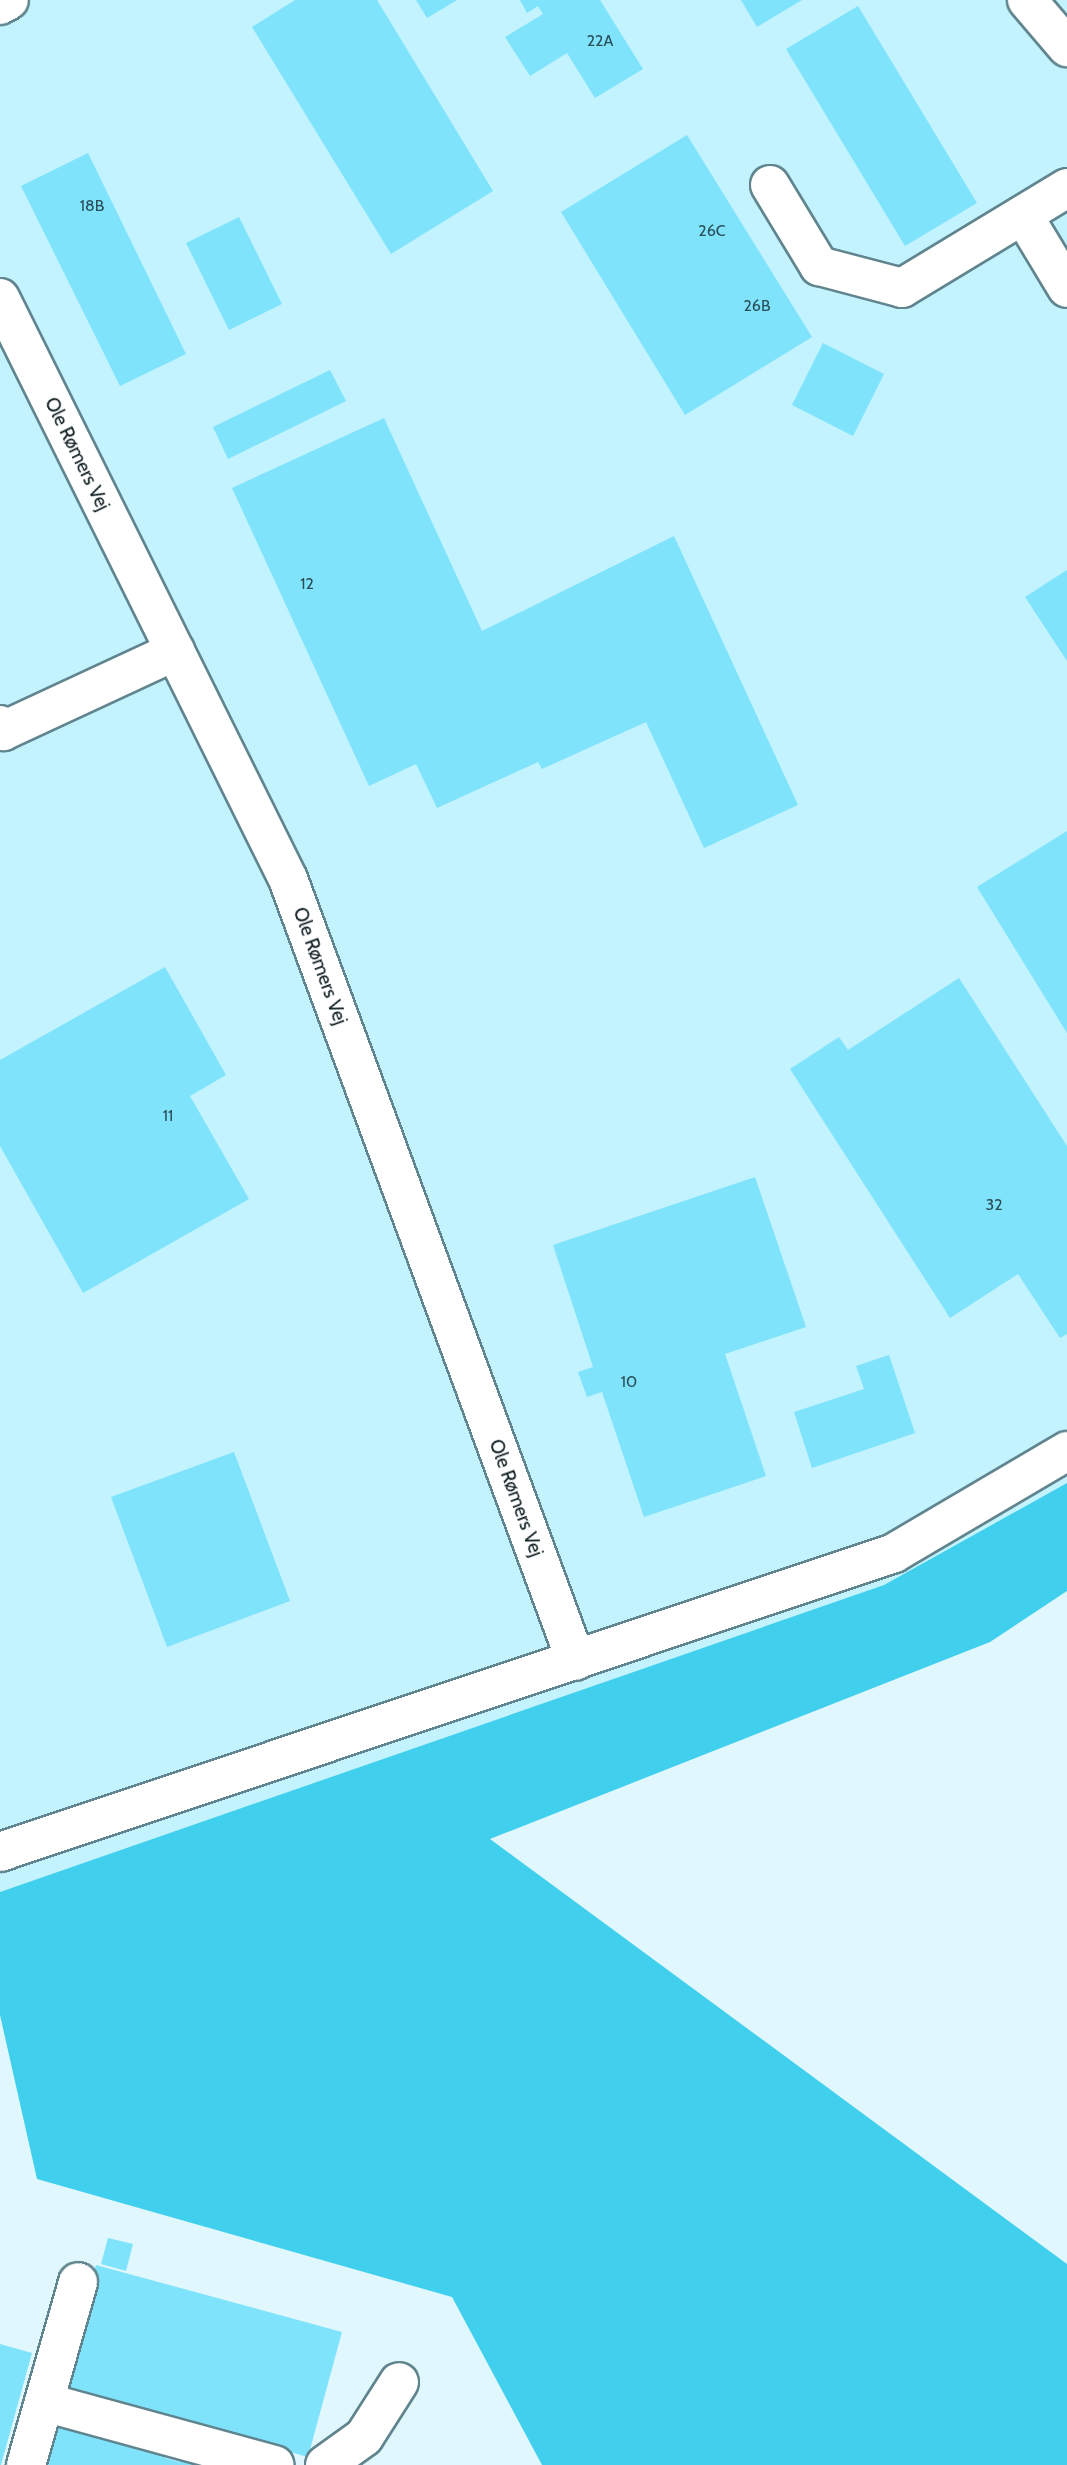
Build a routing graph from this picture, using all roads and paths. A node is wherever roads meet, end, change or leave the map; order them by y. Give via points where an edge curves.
1 (9, 0) edge
2 (1027, 0) edge
3 (0, 5) edge
4 (1067, 47) edge
5 (770, 185) dead end
6 (1067, 188) edge
7 (1023, 215) junction
8 (1067, 288) edge
9 (0, 298) edge
10 (175, 651) junction
11 (0, 725) edge
12 (1067, 1451) edge
13 (576, 1661) junction
14 (0, 1852) edge
15 (78, 2282) dead end
16 (399, 2382) dead end
17 (44, 2402) junction
18 (26, 2465) edge
19 (275, 2465) edge
20 (325, 2465) edge

1 - 3 street
2 - 4 street
5 - 7 street via 819,267 902,288
6 - 7 street
7 - 8 street
9 - 10 street, Ole Rømers Vej
10 - 11 street via 3,731
10 - 13 street, Ole Rømers Vej via 288,879
12 - 13 street via 894,1553
13 - 14 street
15 - 17 street
16 - 20 street via 364,2437
17 - 18 street
17 - 19 street

